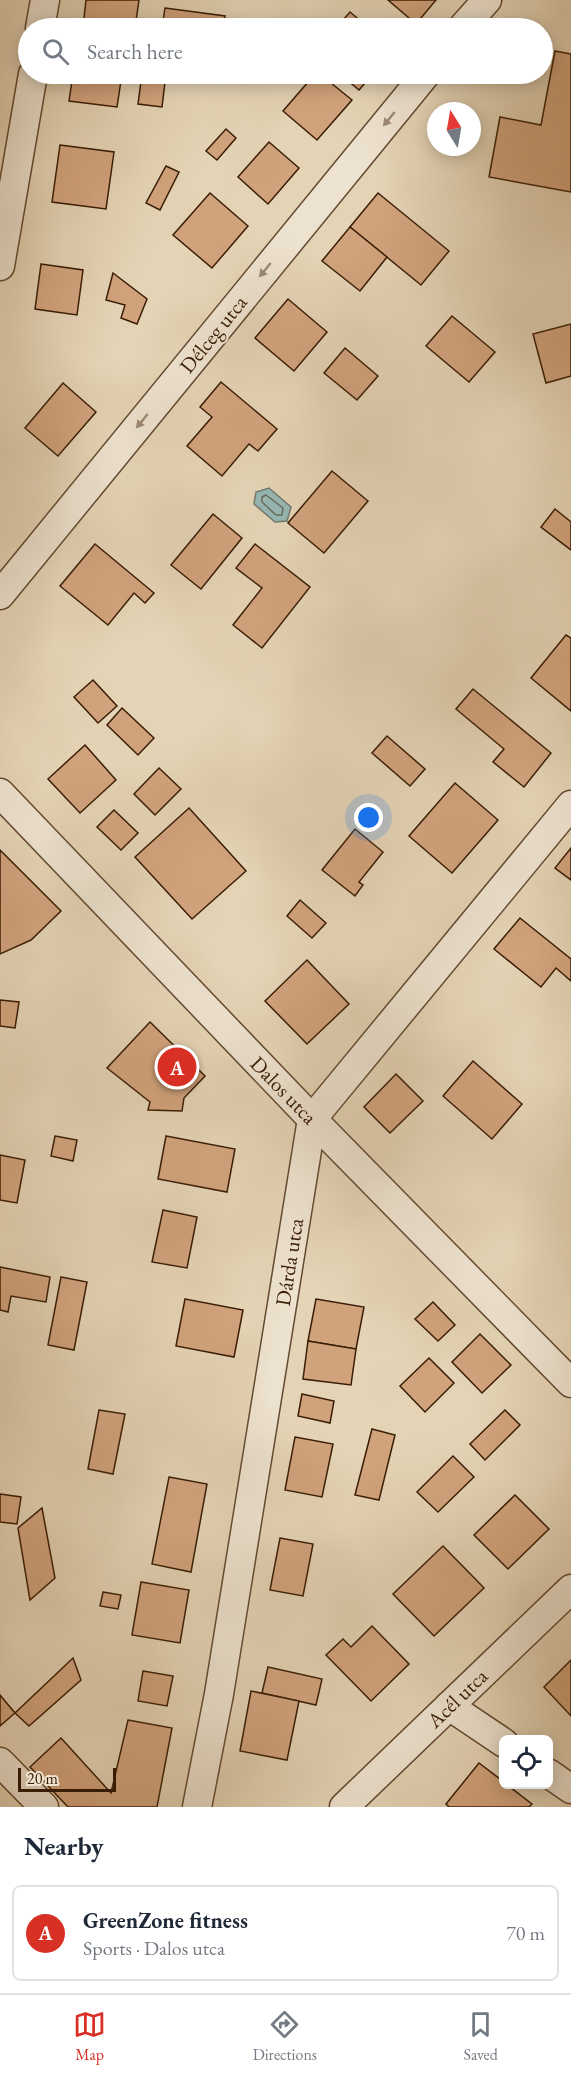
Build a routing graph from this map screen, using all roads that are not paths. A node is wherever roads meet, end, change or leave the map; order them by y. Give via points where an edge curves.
1 (45, 0) edge
2 (488, 0) edge
3 (42, 18) edge
4 (471, 18) edge
5 (31, 84) edge
6 (418, 84) edge
7 (0, 266) edge
8 (0, 595) edge
9 (0, 793) edge
10 (571, 805) edge
11 (312, 1119) junction
12 (571, 1383) edge
13 (571, 1589) edge
14 (449, 1706) junction
15 (499, 1740) edge
16 (0, 1762) edge
17 (553, 1776) edge
18 (571, 1789) edge
19 (44, 1807) edge
20 (197, 1807) edge
21 (344, 1807) edge

1 - 3 street
2 - 4 street
5 - 7 street
6 -> 8 street, Délceg utca
9 - 11 street, Dalos utca
10 - 11 street
11 - 12 street, Dalos utca
11 - 20 street, Dárda utca via 219,1694
13 - 14 street, Acél utca
14 - 15 street
14 - 21 street, Acél utca
16 - 19 street
17 - 18 street

